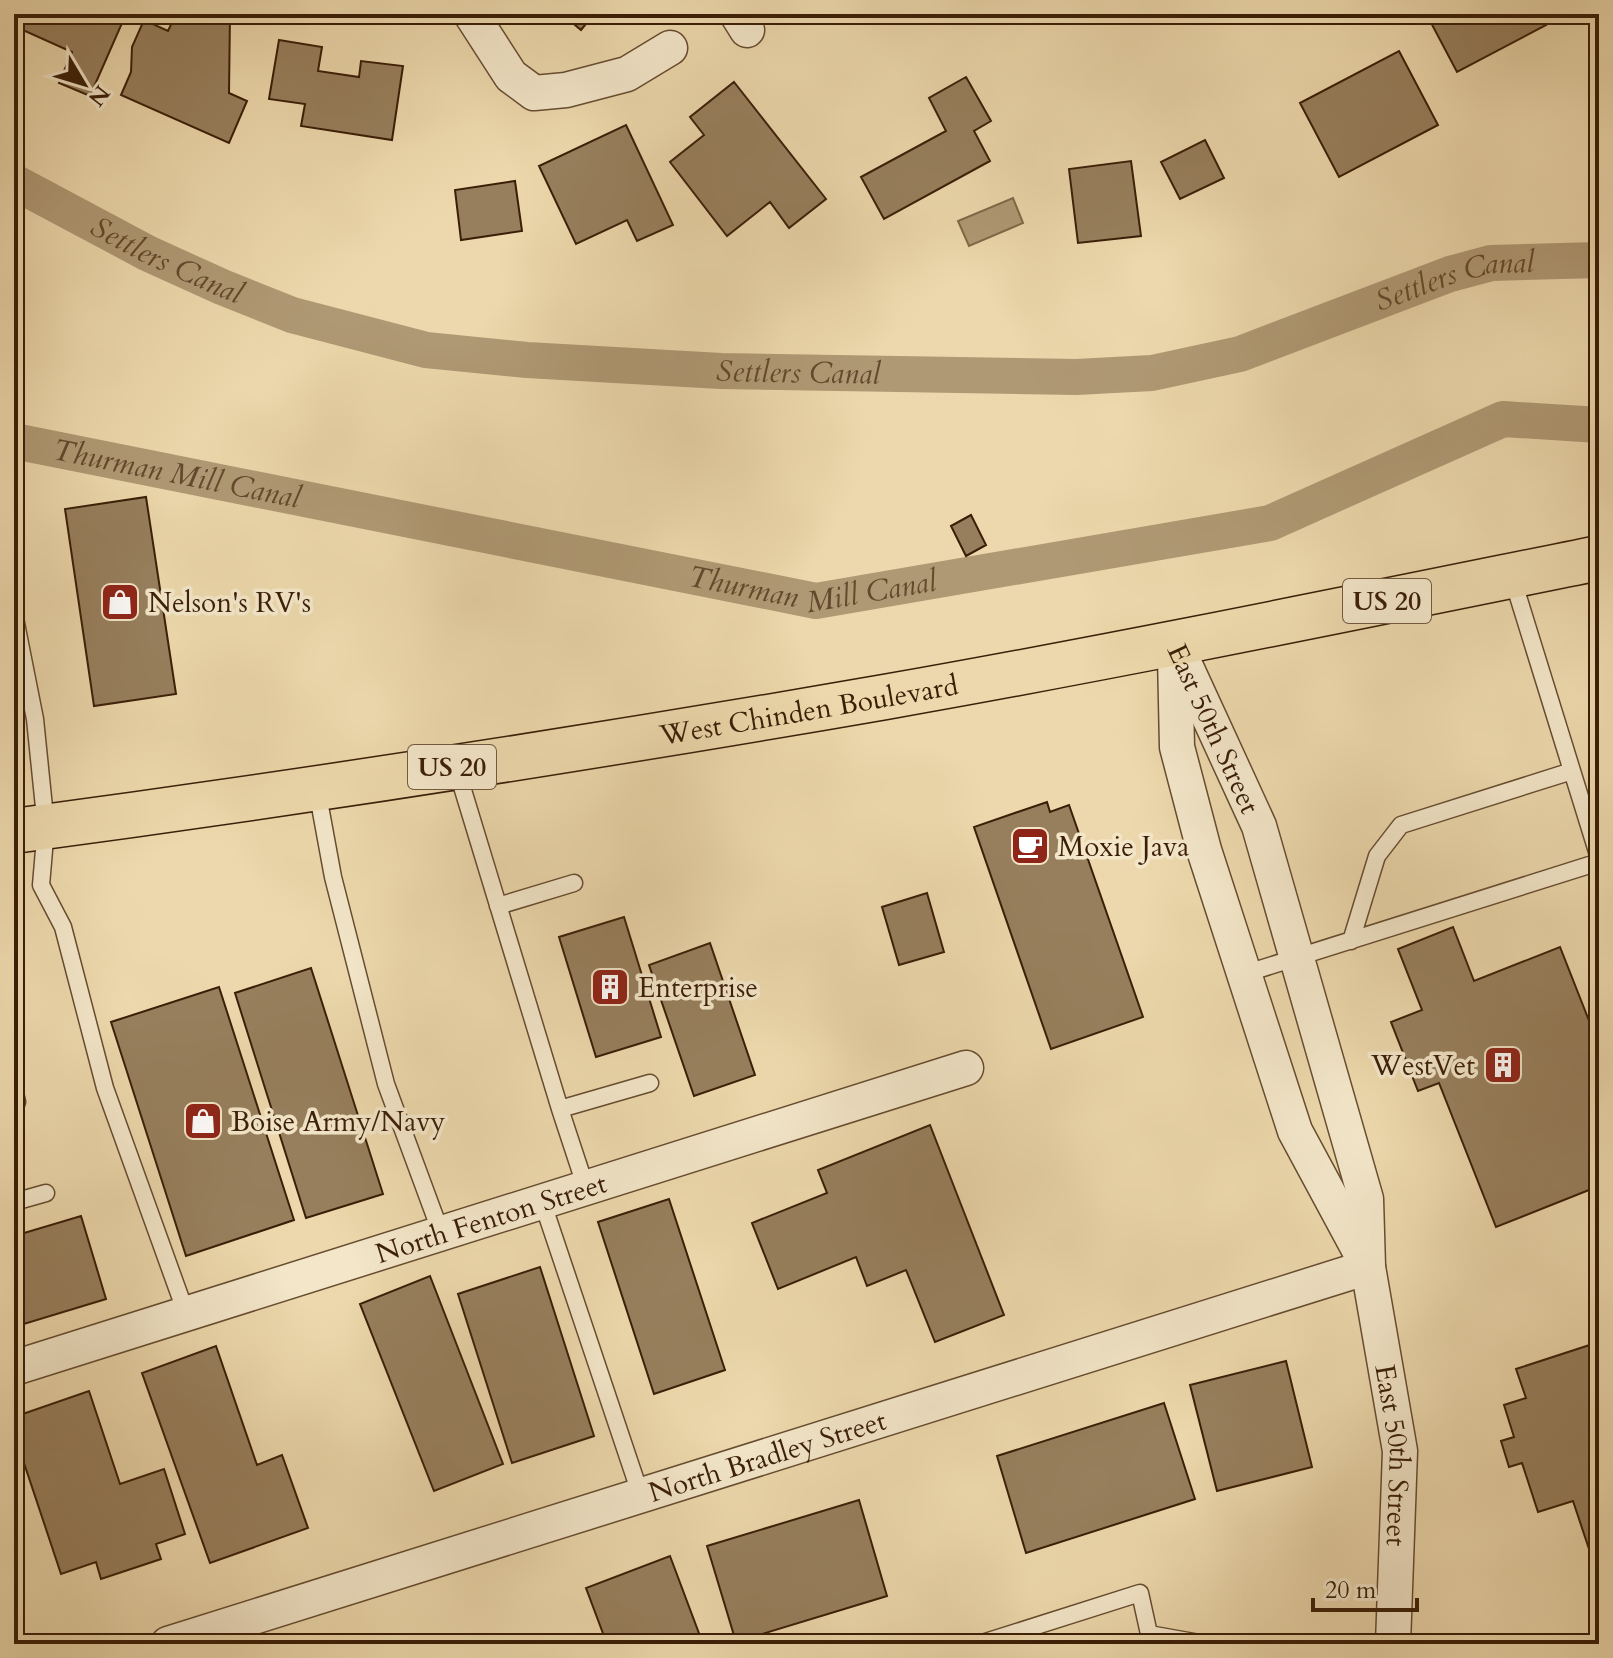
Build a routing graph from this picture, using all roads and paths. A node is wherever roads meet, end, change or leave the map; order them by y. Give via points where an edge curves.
1 (471, 14) edge
2 (670, 48) dead end
3 (1599, 558) edge
4 (1512, 576) junction
5 (14, 613) edge
6 (1175, 643) junction
7 (456, 766) junction
8 (1572, 771) junction
9 (316, 788) junction
10 (30, 829) edge
11 (1599, 860) edge
12 (574, 883) dead end
13 (498, 906) junction
14 (1351, 941) junction
15 (1297, 958) junction
16 (1244, 974) junction
17 (966, 1068) dead end
18 (650, 1083) dead end
19 (14, 1089) edge
20 (14, 1103) edge
21 (560, 1109) junction
22 (586, 1188) junction
23 (46, 1193) dead end
24 (542, 1201) junction
25 (14, 1202) edge
26 (441, 1233) junction
27 (1368, 1267) junction
28 (186, 1313) junction
29 (14, 1368) edge
30 (641, 1496) junction
31 (1148, 1639) edge
32 (168, 1644) edge
33 (979, 1644) edge
34 (1205, 1644) edge
35 (1393, 1644) edge

1 - 2 street via 511,76 534,93 627,74
3 - 4 main road, West Chinden Boulevard / US 20
4 - 6 main road, West Chinden Boulevard / US 20
4 - 8 lane
5 - 10 lane via 35,719
6 - 7 main road, West Chinden Boulevard / US 20 via 875,699
6 - 15 street, East 50th Street via 1259,826
6 - 16 street, East 50th Street via 1177,747
7 - 9 main road, West Chinden Boulevard / US 20
7 - 13 lane
8 - 11 lane
8 - 14 lane via 1401,825 1377,856
9 - 10 main road, West Chinden Boulevard / US 20
9 - 26 lane via 386,1084
10 - 28 lane via 41,885 63,927 105,1088
11 - 14 lane
12 - 13 lane
13 - 21 lane
14 - 15 lane
15 - 16 lane
15 - 27 street, East 50th Street via 1366,1199
16 - 27 street, East 50th Street via 1295,1131
17 - 22 street, North Fenton Street
18 - 21 lane
19 - 20 lane
21 - 22 lane
22 - 24 street, North Fenton Street
23 - 25 lane
24 - 26 street, North Fenton Street
24 - 30 lane
26 - 28 street, North Fenton Street
27 - 30 street, North Bradley Street
27 - 35 street, East 50th Street via 1400,1451
28 - 29 street, North Fenton Street
30 - 32 street, North Bradley Street
31 - 33 lane via 1140,1593
31 - 34 lane

